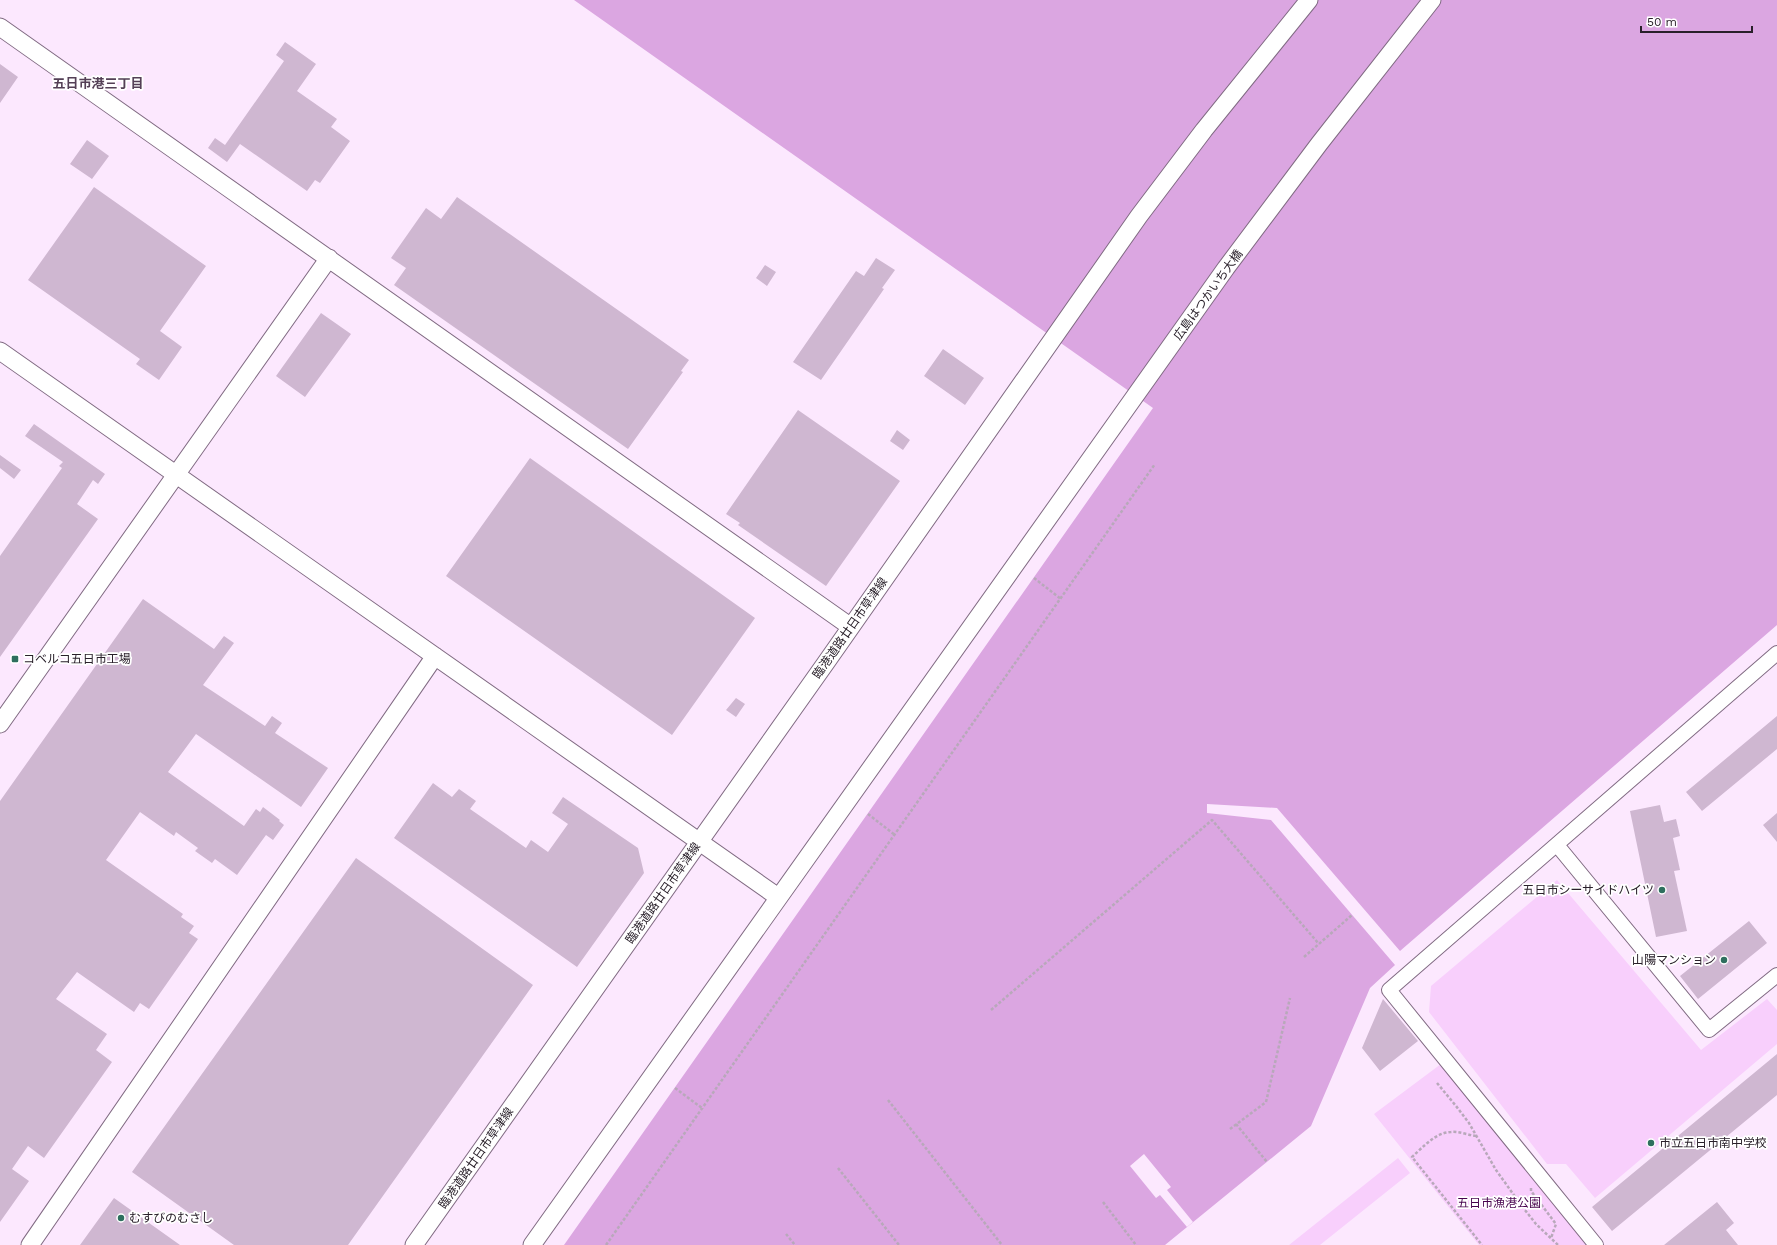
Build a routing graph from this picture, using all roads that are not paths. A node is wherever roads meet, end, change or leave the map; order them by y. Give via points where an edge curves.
1 (1309, 0) edge
2 (1432, 0) edge
3 (0, 27) edge
4 (329, 258) junction
5 (0, 351) edge
6 (176, 474) junction
7 (851, 627) junction
8 (1777, 653) edge
9 (435, 656) junction
10 (0, 724) edge
11 (700, 842) junction
12 (1557, 845) junction
13 (778, 897) junction
14 (1777, 975) edge
15 (30, 1245) edge
16 (414, 1245) edge
17 (530, 1245) edge
18 (1596, 1245) edge

1 - 7 street, 臨港道路廿日市草津線 via 1204,130 1139,216
2 - 13 street, 広島はつかいち大橋 via 1226,268
3 - 4 street
4 - 6 street
4 - 7 street
5 - 6 street
6 - 9 street
6 - 10 street
7 - 11 street, 臨港道路廿日市草津線
8 - 12 street
9 - 11 street
9 - 15 street
11 - 13 street
11 - 16 street, 臨港道路廿日市草津線
12 - 14 street via 1709,1030
12 - 18 street via 1389,990
13 - 17 street

